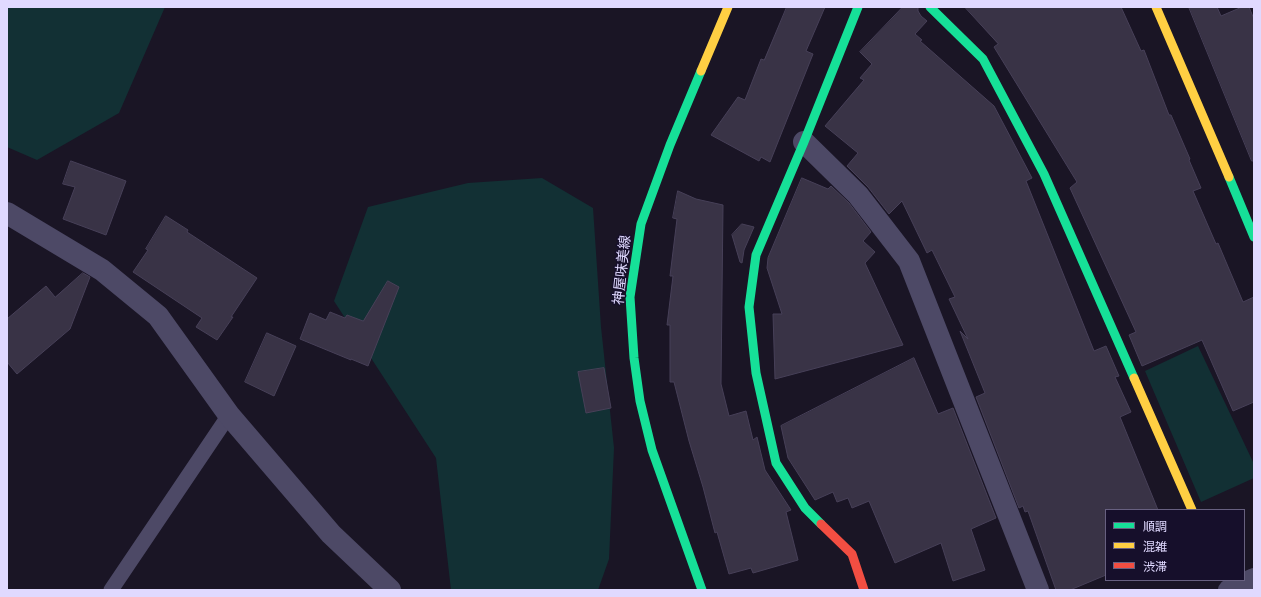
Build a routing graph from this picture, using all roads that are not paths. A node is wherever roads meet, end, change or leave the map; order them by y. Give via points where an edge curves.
1 (728, 7) edge
2 (858, 7) edge
3 (930, 7) edge
4 (1156, 7) edge
5 (804, 142) junction
6 (7, 212) edge
7 (1254, 237) edge
8 (229, 415) junction
9 (1192, 509) edge
10 (1254, 579) edge
11 (1223, 581) edge
12 (111, 590) edge
13 (390, 590) edge
14 (702, 590) edge
15 (864, 590) edge
16 (1038, 590) edge
17 (1228, 590) edge

1 - 14 street, 神屋味美線 via 670,144 641,224 630,297 640,401 652,450
2 - 5 street
3 - 9 street via 983,59 1044,174
4 - 7 street
5 - 15 street via 756,255 749,307 756,373 776,463 805,508 852,554
5 - 16 street via 858,195 909,261
6 - 8 street via 102,270 158,316
8 - 12 lane
8 - 13 street via 330,534
10 - 17 street
11 - 17 street

